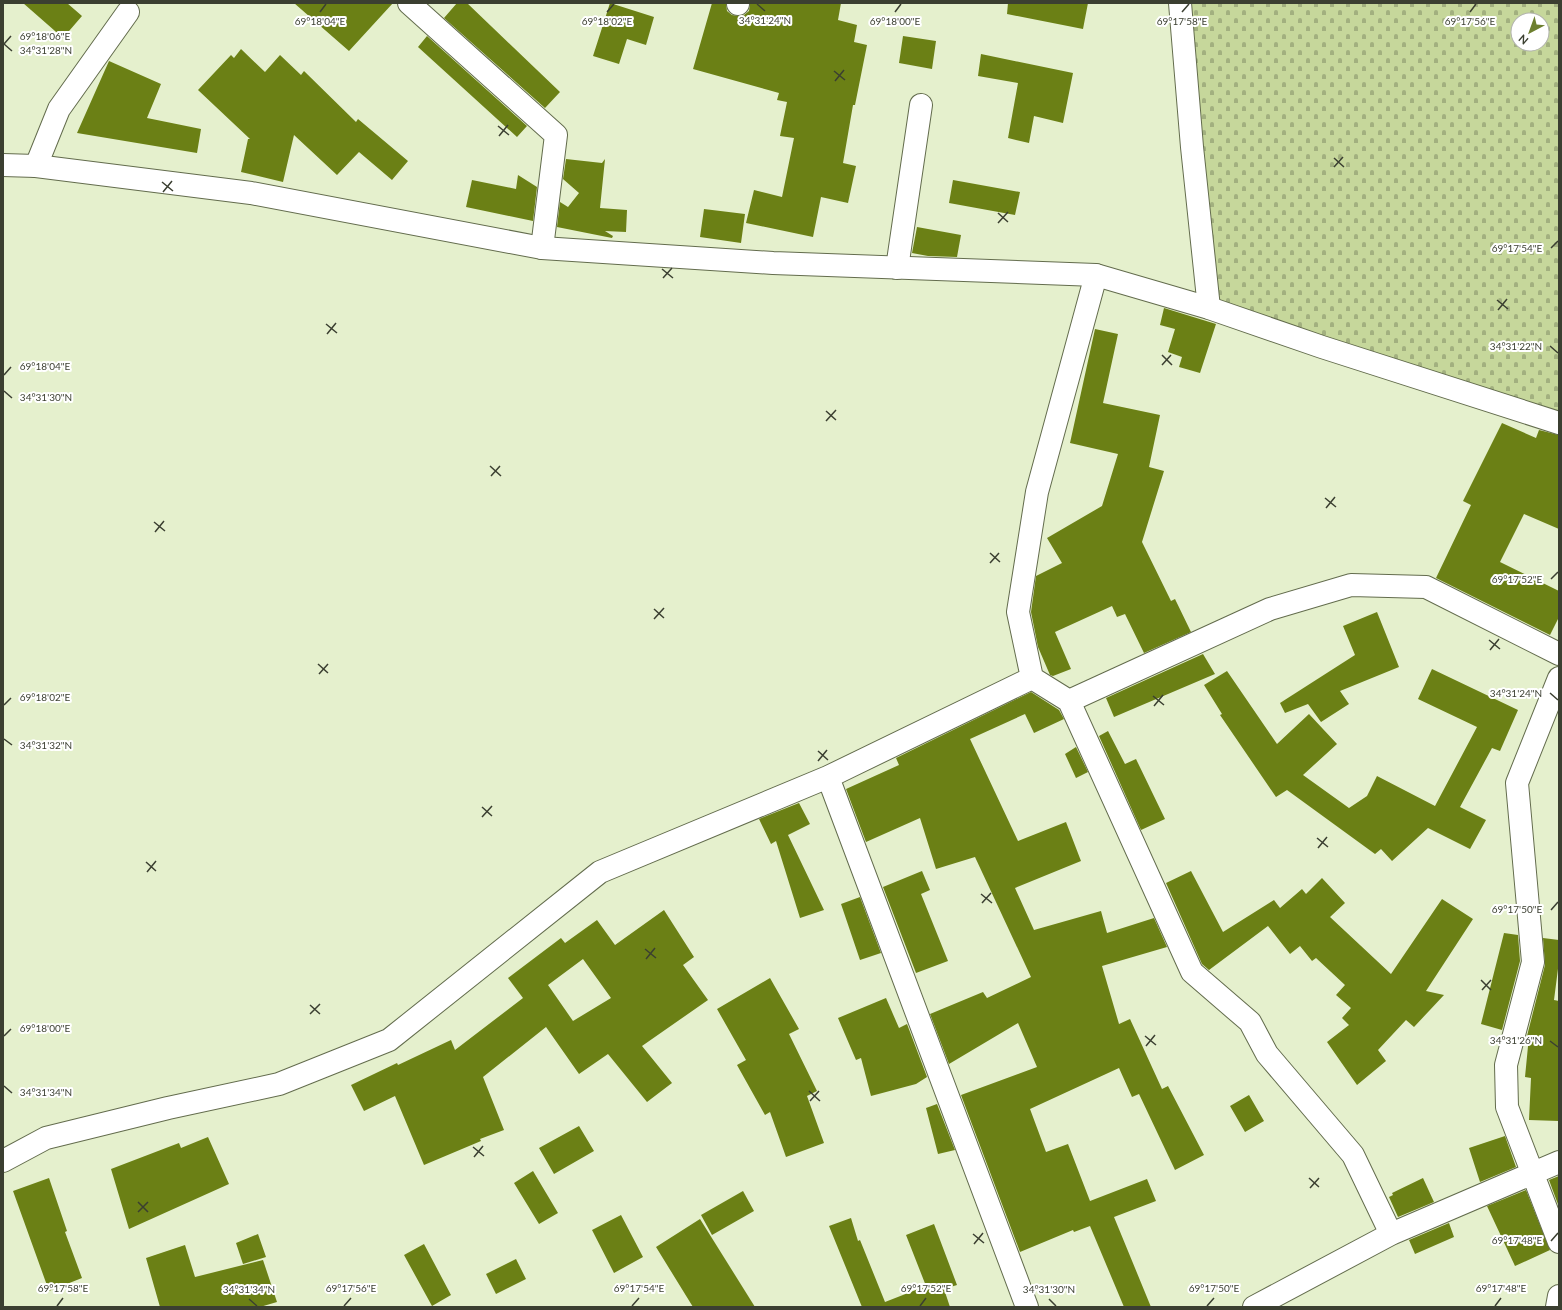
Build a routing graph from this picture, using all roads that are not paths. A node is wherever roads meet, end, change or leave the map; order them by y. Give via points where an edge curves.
1 (409, 3) edge
2 (1180, 3) edge
3 (128, 12) dead end
4 (920, 105) dead end
5 (3, 165) edge
6 (36, 166) junction
7 (542, 248) junction
8 (897, 268) junction
9 (1096, 275) junction
10 (1209, 308) junction
11 (1559, 423) edge
12 (1559, 654) edge
13 (1032, 678) junction
14 (1559, 678) edge
15 (1069, 701) junction
16 (828, 777) junction
17 (3, 1161) edge
18 (1559, 1162) edge
19 (1533, 1173) junction
20 (1391, 1234) junction
21 (1559, 1242) edge
22 (1559, 1296) edge
23 (1028, 1307) edge
24 (1254, 1307) edge
25 (1557, 1307) edge

1 - 7 street via 556,135
2 - 10 street
3 - 6 street via 59,109
4 - 8 street
5 - 6 street
6 - 7 street via 251,193
7 - 8 street
8 - 9 street
9 - 10 street
9 - 13 street via 1037,492 1018,612
10 - 11 street
12 - 15 street via 1426,587 1351,585 1270,609
13 - 15 street
13 - 16 street
14 - 19 street via 1517,783 1533,962 1506,1065 1507,1107
15 - 20 street via 1192,972 1250,1022 1267,1054 1353,1155
16 - 17 street via 600,872 389,1040 279,1084 46,1138
16 - 23 street
18 - 19 street
19 - 20 street
19 - 21 street
20 - 24 street
22 - 25 street

